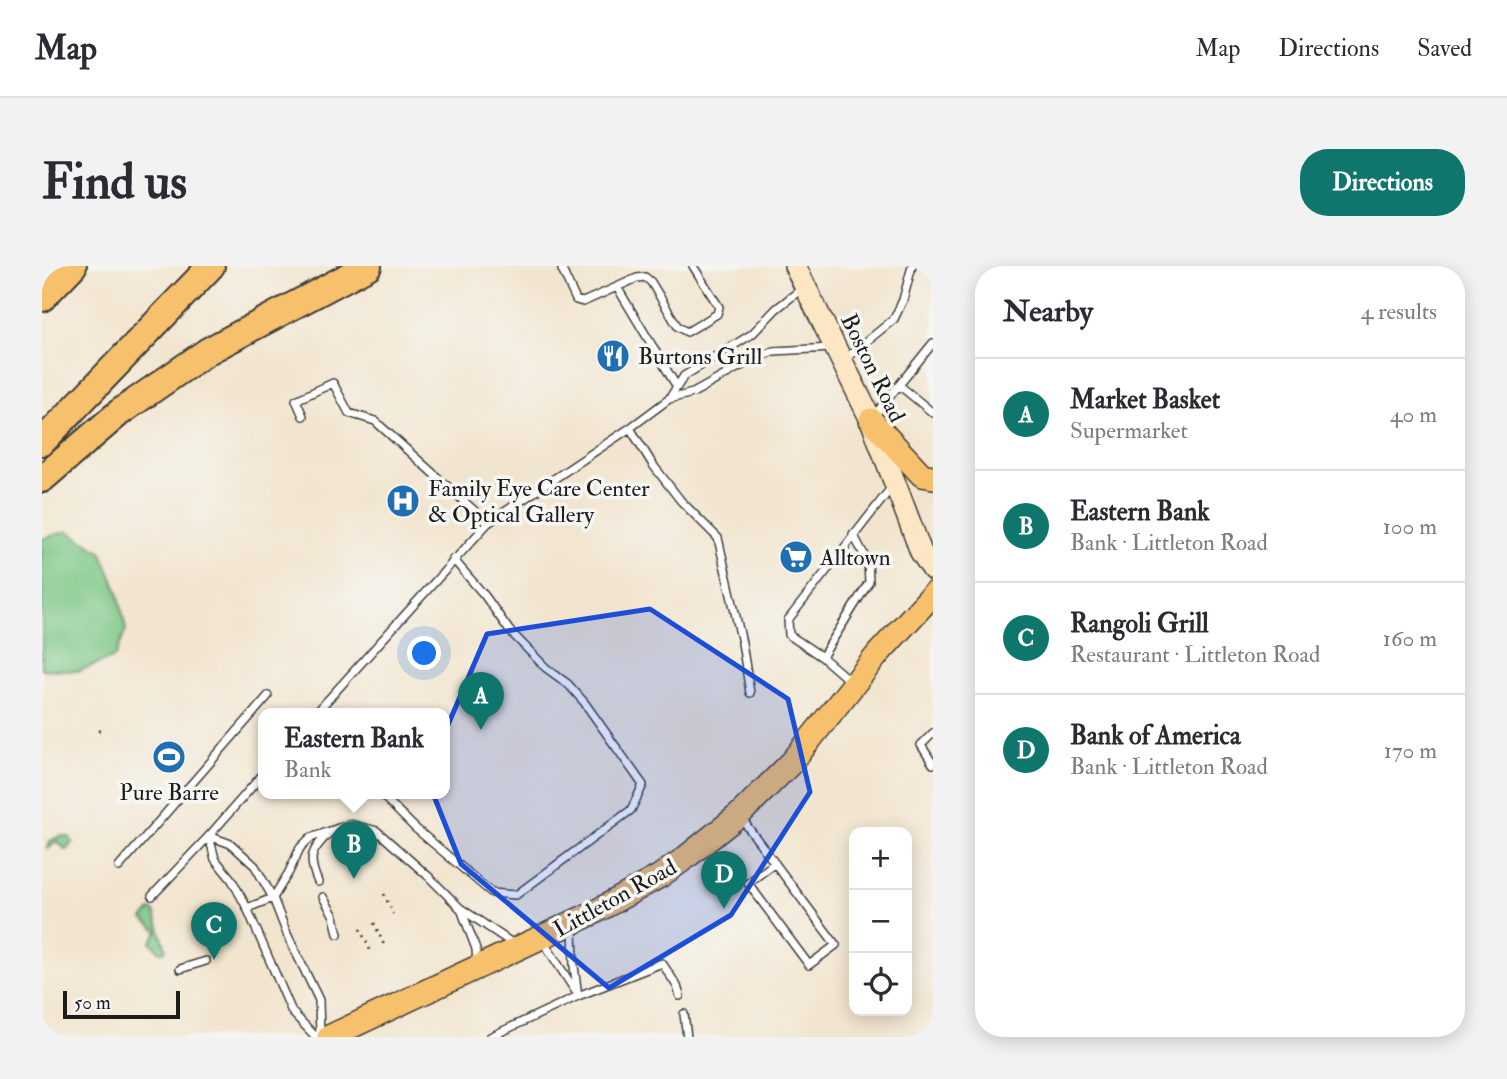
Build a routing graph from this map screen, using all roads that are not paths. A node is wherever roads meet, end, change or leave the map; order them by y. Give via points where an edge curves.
1 (73, 266) edge
2 (211, 266) edge
3 (368, 266) edge
4 (564, 266) edge
5 (693, 266) edge
6 (795, 266) edge
7 (912, 266) edge
8 (804, 286) junction
9 (617, 287) junction
10 (42, 298) edge
11 (933, 343) edge
12 (839, 355) junction
13 (899, 385) junction
14 (677, 387) junction
15 (669, 399) junction
16 (933, 413) edge
17 (303, 416) dead end
18 (871, 420) junction
19 (630, 428) junction
20 (42, 442) edge
21 (933, 477) edge
22 (42, 479) edge
23 (896, 482) junction
24 (488, 523) junction
25 (853, 534) junction
26 (453, 559) junction
27 (933, 570) edge
28 (933, 594) edge
29 (822, 657) junction
30 (853, 685) junction
31 (750, 693) dead end
32 (268, 696) dead end
33 (320, 708) edge
34 (933, 733) edge
35 (933, 764) edge
36 (258, 780) edge
37 (386, 799) edge
38 (739, 815) junction
39 (332, 830) junction
40 (209, 836) junction
41 (775, 863) junction
42 (119, 867) dead end
43 (318, 882) dead end
44 (152, 896) dead end
45 (324, 897) dead end
46 (273, 898) junction
47 (247, 908) junction
48 (460, 908) junction
49 (573, 922) junction
50 (338, 934) dead end
51 (541, 938) junction
52 (519, 948) junction
53 (206, 961) dead end
54 (180, 969) dead end
55 (478, 969) junction
56 (578, 996) junction
57 (680, 996) dead end
58 (684, 1014) dead end
59 (318, 1037) edge
60 (329, 1037) edge
61 (490, 1037) edge
62 (687, 1037) edge

1 - 10 highway
2 - 20 highway
3 - 22 highway via 208,351 120,412
4 - 9 lane via 576,300 583,302
5 - 9 lane via 719,307 716,314 687,332 678,327 645,277
6 - 8 main road, Boston Road
7 - 12 lane via 894,319
8 - 12 main road, Boston Road
8 - 14 lane via 752,334 684,376
9 - 14 lane
11 - 13 lane
12 - 15 lane via 773,351 693,393
12 - 18 main road, Boston Road
13 - 16 lane
13 - 18 lane
14 - 15 lane
15 - 19 lane
17 - 24 lane via 296,400 333,383 349,413 376,421
18 - 21 main road via 922,475
18 - 23 main road, Boston Road
19 - 24 lane
19 - 31 lane via 681,501 719,538
23 - 25 lane
23 - 27 main road, Boston Road via 921,552
24 - 26 lane
25 - 29 lane via 868,562 869,582
25 - 29 lane via 788,620 789,635
26 - 33 lane
26 - 37 lane via 509,630 584,702 643,785 631,810 516,895 492,893
28 - 30 main road, Littleton Road
29 - 30 lane
30 - 38 main road, Littleton Road via 792,762
32 - 42 lane
34 - 35 lane via 921,745
36 - 40 lane
38 - 41 lane
38 - 49 main road, Littleton Road via 660,876
39 - 43 lane via 311,857
39 - 46 lane via 310,838 300,848
39 - 48 lane via 350,824 377,831
40 - 44 lane
40 - 46 lane via 231,844 255,866
40 - 47 lane via 215,859
41 - 41 lane via 748,883 810,965 836,944
45 - 50 lane
46 - 47 lane
46 - 59 lane via 319,1000
47 - 59 lane via 292,1012
48 - 52 lane
48 - 55 lane via 476,949
49 - 51 main road, Littleton Road
49 - 56 lane
51 - 52 main road, Littleton Road
51 - 56 lane
52 - 55 main road, Littleton Road
53 - 54 lane
55 - 60 main road, Littleton Road
56 - 57 lane via 662,963
56 - 61 lane
58 - 62 lane

